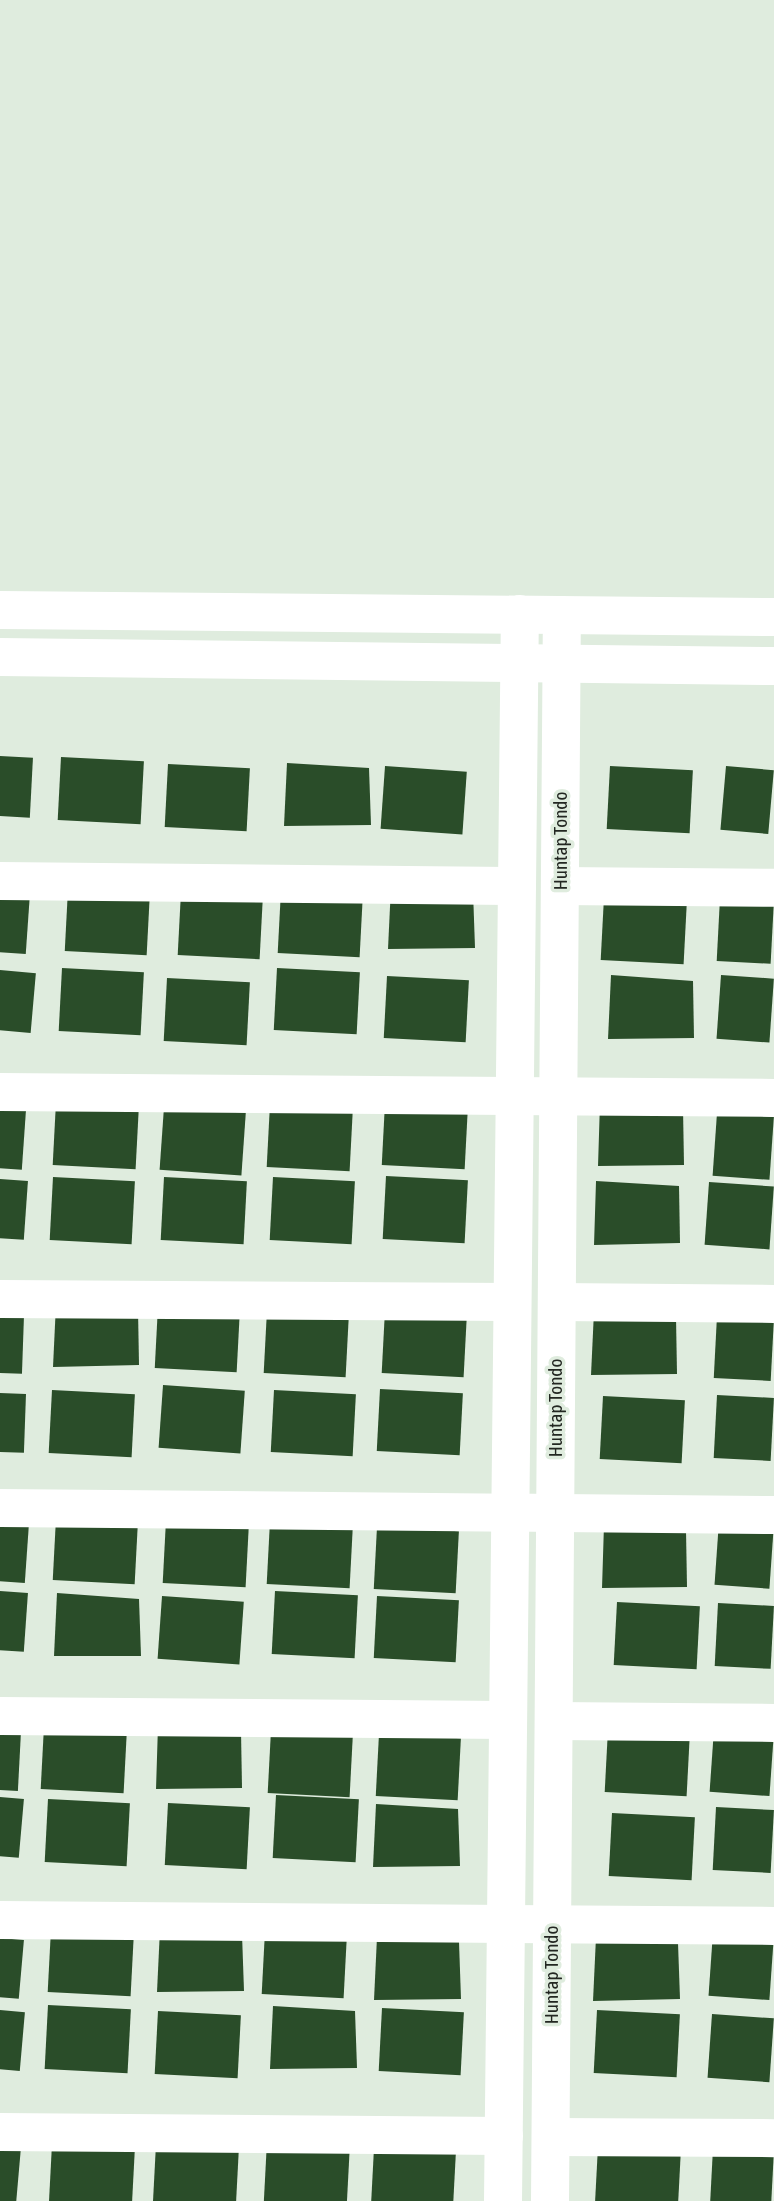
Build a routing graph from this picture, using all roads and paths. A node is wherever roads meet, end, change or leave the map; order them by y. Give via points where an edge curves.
1 (0, 610) edge
2 (520, 614) junction
3 (562, 615) junction
4 (774, 617) edge
5 (0, 657) edge
6 (519, 663) junction
7 (562, 663) junction
8 (774, 666) edge
9 (0, 881) edge
10 (517, 886) junction
11 (560, 886) junction
12 (774, 888) edge
13 (0, 1092) edge
14 (515, 1096) junction
15 (558, 1096) junction
16 (774, 1098) edge
17 (0, 1299) edge
18 (512, 1302) junction
19 (557, 1302) junction
20 (774, 1304) edge
21 (0, 1508) edge
22 (510, 1512) junction
23 (555, 1513) junction
24 (774, 1515) edge
25 (0, 1716) edge
26 (508, 1720) junction
27 (554, 1721) junction
28 (774, 1723) edge
29 (0, 1920) edge
30 (506, 1923) junction
31 (552, 1924) junction
32 (774, 1926) edge
33 (0, 2132) edge
34 (503, 2136) junction
35 (551, 2137) junction
36 (774, 2138) edge
37 (503, 2201) edge
38 (550, 2201) edge

1 - 2 street
2 - 3 street
2 - 6 street
3 - 4 street
3 - 7 street, Huntap Tondo
5 - 6 street
6 - 7 street
6 - 10 street
7 - 8 street
7 - 11 street, Huntap Tondo
9 - 10 street
10 - 14 street
11 - 12 street
11 - 15 street, Huntap Tondo
13 - 14 street
14 - 15 street
14 - 18 street
15 - 16 street
15 - 19 street, Huntap Tondo
17 - 18 street
18 - 22 street
19 - 20 street
19 - 23 street, Huntap Tondo
21 - 22 street
22 - 23 street
22 - 26 street
23 - 24 street
23 - 27 street, Huntap Tondo
25 - 26 street
26 - 30 street
27 - 28 street
27 - 31 street, Huntap Tondo
29 - 30 street
30 - 31 street
30 - 34 street
31 - 32 street
31 - 35 street, Huntap Tondo
33 - 34 street
34 - 37 street
35 - 36 street
35 - 38 street, Huntap Tondo

